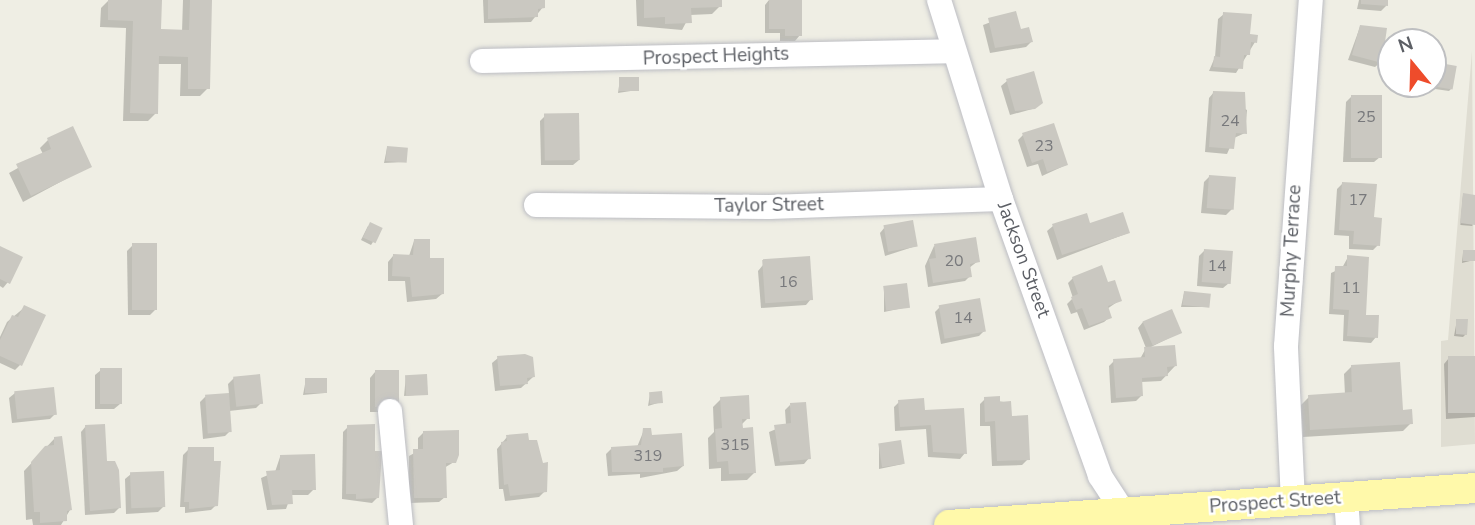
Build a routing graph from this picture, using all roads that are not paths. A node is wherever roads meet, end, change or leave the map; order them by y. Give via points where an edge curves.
1 (939, 0) edge
2 (1311, 0) edge
3 (951, 51) junction
4 (482, 61) dead end
5 (1001, 199) junction
6 (536, 205) dead end
7 (390, 411) dead end
8 (1475, 488) edge
9 (1293, 502) junction
10 (1347, 512) edge
11 (1128, 519) edge
12 (401, 525) edge
13 (948, 525) edge

1 - 3 street, Jackson Street
2 - 9 street, Murphy Terrace via 1286,346
3 - 4 street, Prospect Heights
3 - 5 street, Jackson Street
5 - 6 street, Taylor Street via 769,207
5 - 11 street, Jackson Street via 1100,476
7 - 12 street
8 - 10 main road, Prospect Street
9 - 10 main road, Prospect Street
9 - 11 main road, Prospect Street
11 - 13 main road, Prospect Street

